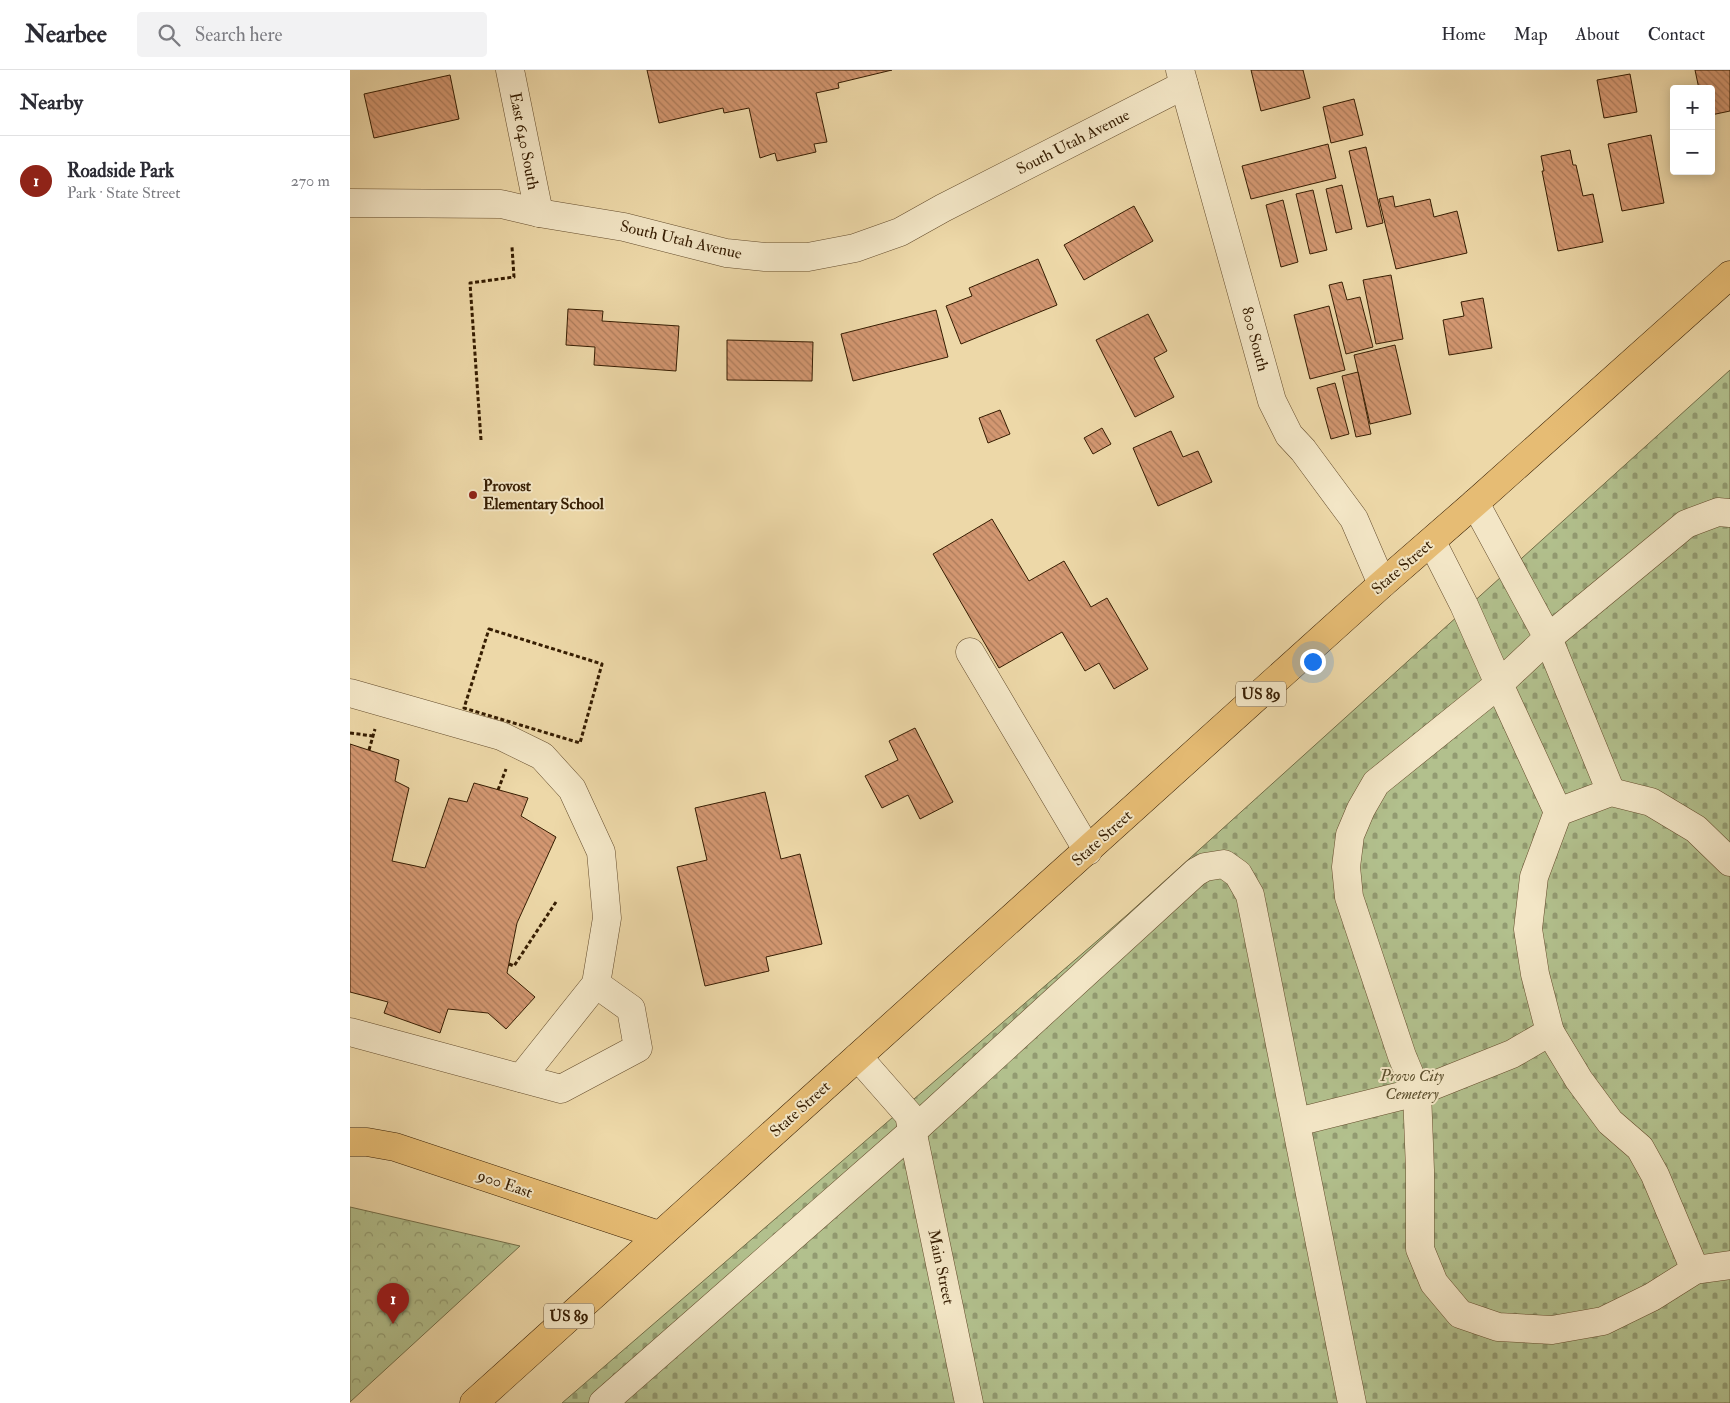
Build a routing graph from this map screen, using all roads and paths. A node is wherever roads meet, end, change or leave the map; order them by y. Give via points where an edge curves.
1 (510, 70) edge
2 (1182, 78) edge
3 (350, 203) edge
4 (539, 213) junction
5 (512, 246) dead end
6 (1730, 274) edge
7 (481, 440) dead end
8 (1475, 503) junction
9 (1730, 513) edge
10 (1432, 542) junction
11 (1382, 584) junction
12 (1548, 638) junction
13 (970, 652) dead end
14 (1499, 684) junction
15 (350, 693) edge
16 (377, 722) dead end
17 (350, 733) edge
18 (373, 736) junction
19 (580, 743) joint
20 (369, 750) dead end
21 (507, 767) dead end
22 (498, 790) dead end
23 (1611, 792) junction
24 (1558, 812) junction
25 (1088, 851) junction
26 (1730, 862) edge
27 (556, 902) dead end
28 (509, 964) dead end
29 (596, 984) junction
30 (350, 1032) edge
31 (1550, 1032) junction
32 (858, 1057) junction
33 (521, 1078) junction
34 (1417, 1092) junction
35 (1297, 1122) junction
36 (913, 1131) junction
37 (350, 1142) edge
38 (659, 1235) junction
39 (1730, 1266) edge
40 (1695, 1270) junction
41 (474, 1403) edge
42 (603, 1403) edge
43 (969, 1403) edge
44 (1352, 1403) edge

1 - 4 street, East 640 South
2 - 4 street, South Utah Avenue via 900,232 855,248 808,257 765,258 726,253 624,227
2 - 11 street, 800 South via 1272,401 1290,435 1354,519
3 - 4 street, South Utah Avenue via 501,204
5 - 7 path via 514,277 470,283
6 - 8 main road, State Street / US 89
8 - 10 main road, State Street / US 89
8 - 12 street
9 - 12 street via 1718,512 1686,524
10 - 11 main road, State Street / US 89
10 - 14 street
11 - 25 main road, State Street / US 89
12 - 14 street
12 - 23 street
13 - 25 street
14 - 24 street
14 - 34 street via 1376,783 1350,836 1346,867 1349,897
15 - 29 street via 501,736 542,756 572,789 601,852 607,918
16 - 18 path
17 - 18 path
18 - 20 path
19 - 19 path via 602,664 489,630 464,708
21 - 22 path
23 - 24 street
23 - 26 street via 1651,802 1696,829
24 - 31 street via 1534,877 1528,929 1535,974
25 - 32 main road, State Street / US 89
27 - 28 path via 514,966
29 - 33 street
29 - 33 street via 631,1009 638,1048 561,1089
30 - 33 street
31 - 34 street via 1512,1054
31 - 40 street via 1610,1122 1640,1148 1655,1175
32 - 36 street, Main Street via 909,1115
32 - 38 main road, State Street / US 89
34 - 35 street
34 - 40 street via 1420,1249 1434,1283 1460,1314 1498,1328 1552,1330 1594,1323 1652,1297
35 - 36 street via 1250,895 1238,874 1224,864 1214,864 1196,872
35 - 44 street
36 - 42 street
36 - 43 street, Main Street
37 - 38 main road, 900 East via 396,1147
38 - 41 main road, State Street / US 89
39 - 40 street

